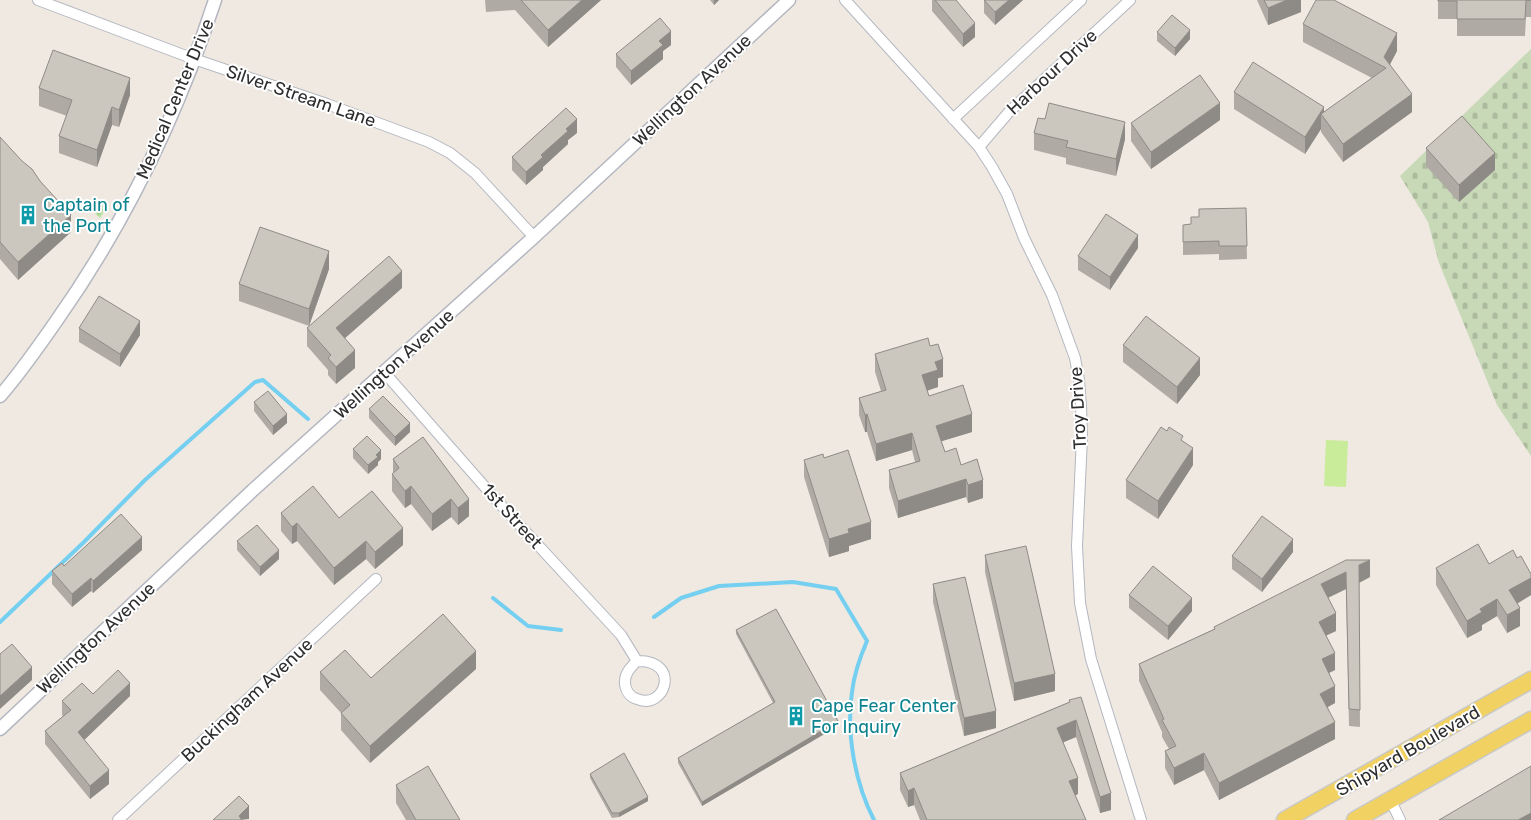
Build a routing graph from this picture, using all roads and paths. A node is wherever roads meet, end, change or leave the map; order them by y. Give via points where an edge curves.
1 (38, 0) edge
2 (215, 0) edge
3 (789, 0) edge
4 (845, 0) edge
5 (1081, 0) edge
6 (1130, 0) edge
7 (194, 59) junction
8 (953, 119) junction
9 (979, 147) junction
10 (534, 237) junction
11 (384, 372) junction
12 (0, 396) edge
13 (376, 579) dead end
14 (637, 661) junction
15 (1531, 680) edge
16 (1531, 720) edge
17 (0, 729) edge
18 (1391, 801) junction
19 (118, 820) edge
20 (1141, 820) edge
21 (1286, 820) edge
22 (1355, 820) edge
23 (1400, 820) edge

1 - 7 street, Silver Stream Lane
2 - 7 street, Medical Center Drive
3 - 10 street, Wellington Avenue
4 - 8 street, Troy Drive
5 - 8 street
6 - 9 street, Harbour Drive via 1009,112
7 - 10 street, Silver Stream Lane via 429,142 450,153 475,173
7 - 12 street, Medical Center Drive via 167,126 110,240 77,293
8 - 9 street, Troy Drive
9 - 20 street, Troy Drive via 1007,194 1060,314 1075,358 1081,406 1077,546 1080,603 1091,658
10 - 11 street, Wellington Avenue
11 - 14 street, 1st Street via 621,636
11 - 17 street, Wellington Avenue
13 - 19 street, Buckingham Avenue
14 - 14 street via 625,676 626,688 639,700 652,700 662,691 665,678 652,662
15 - 21 main road, Shipyard Boulevard
16 - 18 main road, Shipyard Boulevard
18 - 22 main road, Shipyard Boulevard
18 - 23 street

